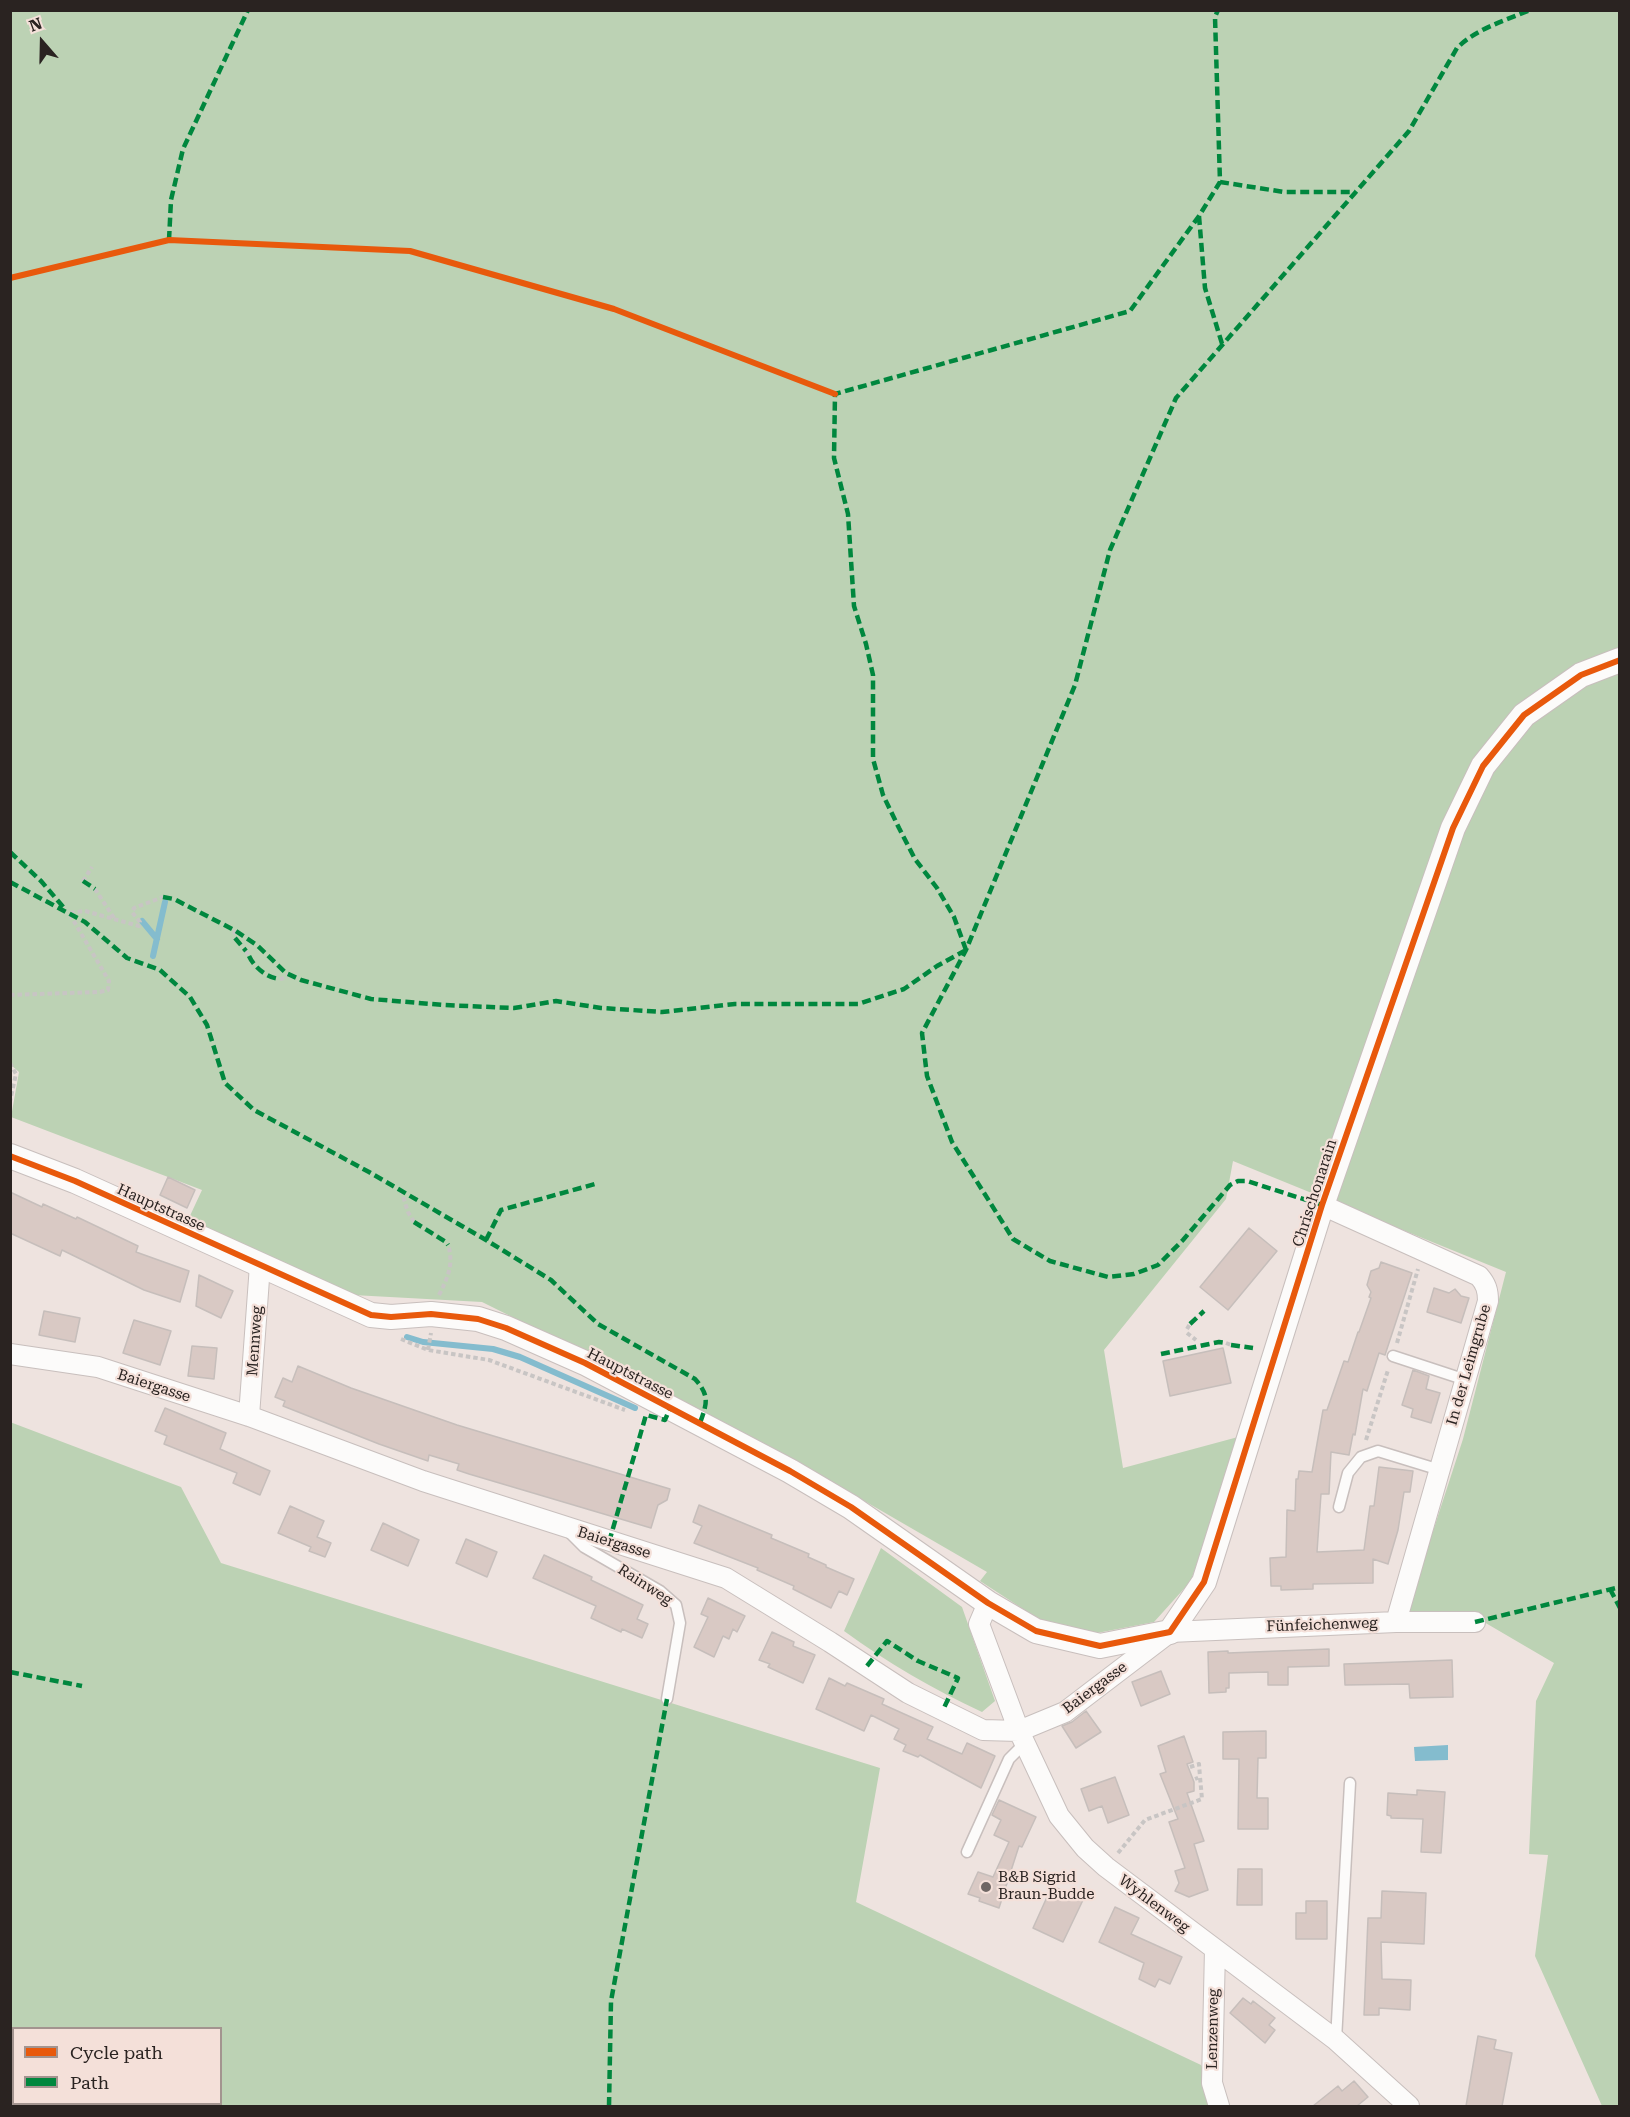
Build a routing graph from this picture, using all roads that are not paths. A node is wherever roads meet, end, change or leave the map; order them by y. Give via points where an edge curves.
1 (1620, 660) edge
2 (10, 1156) edge
3 (1322, 1205) junction
4 (260, 1265) junction
5 (10, 1354) edge
6 (1393, 1356) dead end
7 (1466, 1380) junction
8 (249, 1416) junction
9 (1440, 1470) junction
10 (1339, 1507) dead end
11 (566, 1528) junction
12 (997, 1608) junction
13 (1396, 1622) junction
14 (1475, 1622) dead end
15 (1170, 1632) junction
16 (667, 1699) dead end
17 (1022, 1737) junction
18 (1350, 1783) dead end
19 (967, 1852) dead end
20 (1215, 1949) junction
21 (1336, 2040) junction
22 (1219, 2106) edge
23 (1409, 2106) edge

1 - 3 street, Chrischonarain via 1581,675 1524,715 1483,766 1453,828
2 - 4 street, Hauptstrasse via 75,1181
3 - 7 street, In der Leimgrube via 1479,1275 1488,1291 1488,1301
3 - 15 street, Chrischonarain via 1203,1582
4 - 8 street, Mennweg
4 - 12 street, Hauptstrasse via 371,1315 432,1314 478,1319 585,1363 851,1506
5 - 8 street, Baiergasse via 98,1367
6 - 7 lane
7 - 9 street, In der Leimgrube
8 - 11 street, Baiergasse via 423,1481
9 - 10 lane via 1378,1451 1361,1457 1348,1473
9 - 13 street, In der Leimgrube
11 - 16 lane, Rainweg via 584,1547 660,1591 676,1605 680,1623
11 - 17 street, Baiergasse via 726,1578 908,1693 983,1730
12 - 15 street via 1036,1631 1100,1646
12 - 17 street, Wyhlenweg via 979,1624
13 - 14 street, Fünfeichenweg
13 - 15 street, Fünfeichenweg
15 - 17 street, Baiergasse via 1065,1712
17 - 19 lane
17 - 20 street, Wyhlenweg via 1059,1816 1084,1848
18 - 21 lane
20 - 21 street, Wyhlenweg
20 - 22 street, Lenzenweg via 1212,2083
21 - 23 street, Wyhlenweg

